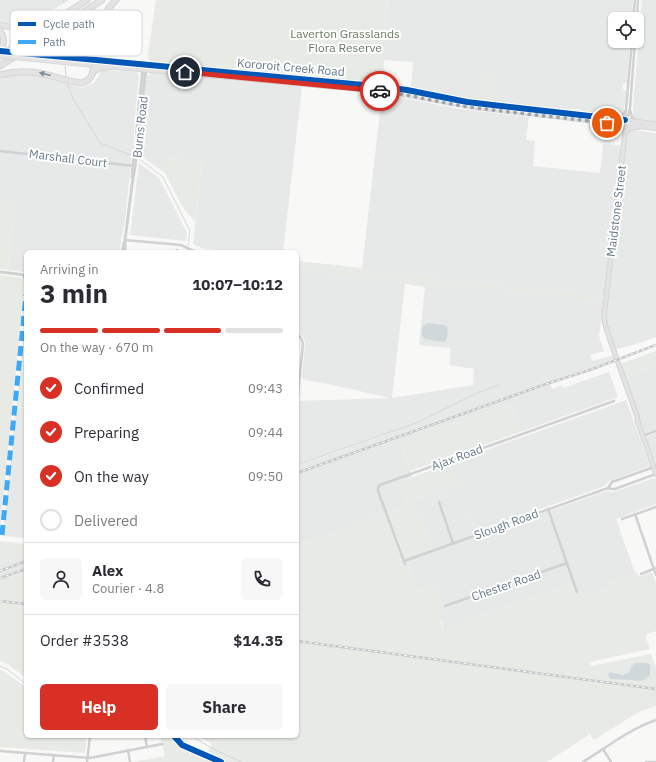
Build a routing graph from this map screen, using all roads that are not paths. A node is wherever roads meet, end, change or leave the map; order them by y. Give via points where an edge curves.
1 (85, 0) edge
2 (102, 0) edge
3 (116, 0) edge
4 (635, 0) edge
5 (638, 0) edge
6 (69, 10) edge
7 (70, 10) edge
8 (87, 10) edge
9 (108, 10) edge
10 (634, 12) edge
11 (637, 12) edge
12 (0, 25) edge
13 (10, 26) edge
14 (0, 31) edge
15 (633, 48) edge
16 (10, 49) edge
17 (0, 50) edge
18 (10, 51) edge
19 (632, 51) joint
20 (0, 56) edge
21 (15, 56) edge
22 (48, 56) edge
23 (95, 56) edge
24 (98, 56) edge
25 (101, 60) junction
26 (94, 62) junction
27 (0, 66) edge
28 (112, 66) junction
29 (144, 67) junction
30 (94, 72) junction
31 (0, 75) edge
32 (630, 87) junction
33 (630, 108) junction
34 (626, 110) junction
35 (551, 114) junction
36 (607, 118) junction
37 (626, 122) junction
38 (636, 122) junction
39 (618, 124) junction
40 (656, 124) edge
41 (646, 127) junction
42 (656, 128) edge
43 (625, 134) junction
44 (0, 151) edge
45 (134, 166) junction
46 (125, 240) junction
47 (122, 250) edge
48 (125, 250) edge
49 (192, 250) edge
50 (0, 272) edge
51 (24, 275) edge
52 (299, 335) edge
53 (299, 376) edge
54 (614, 401) dead end
55 (656, 432) edge
56 (643, 436) junction
57 (654, 467) junction
58 (656, 474) edge
59 (608, 488) junction
60 (439, 502) dead end
61 (656, 507) edge
62 (548, 509) junction
63 (635, 514) junction
64 (622, 519) dead end
65 (453, 543) junction
66 (404, 562) joint
67 (567, 563) junction
68 (655, 569) edge
69 (641, 574) dead end
70 (656, 575) edge
71 (577, 592) dead end
72 (445, 606) dead end
73 (656, 720) edge
74 (90, 738) edge
75 (145, 738) edge
76 (162, 744) dead end
77 (147, 747) junction
78 (603, 749) junction
79 (128, 750) junction
80 (0, 751) edge
81 (25, 752) junction
82 (54, 754) junction
83 (88, 757) junction
84 (24, 762) edge
85 (53, 762) edge
86 (88, 762) edge
87 (130, 762) edge
88 (583, 762) edge
89 (612, 762) edge
90 (646, 762) edge
91 (656, 762) edge

1 - 6 highway
1 - 7 highway
2 - 8 highway
3 - 9 highway
4 - 10 street
5 - 11 street
12 - 13 highway
14 - 17 highway via 4,41
15 - 19 street
16 - 20 highway
17 - 18 highway, Kororoit Creek Road, bridge
19 - 32 street
20 - 26 highway, Kororoit Creek Road, bridge
21 - 27 highway
22 - 26 highway, Kororoit Creek Road, bridge
23 - 26 highway
24 - 25 highway
25 - 26 main road, Kororoit Creek Road
25 - 29 main road, Kororoit Creek Road
26 - 28 main road, Kororoit Creek Road
26 - 30 highway
28 - 29 main road, Kororoit Creek Road
28 - 30 highway
29 - 35 main road, Kororoit Creek Road via 378,88 462,106
29 - 45 street, Burns Road
30 -> 31 highway via 88,80 81,83 35,72
32 - 33 street
32 - 34 street
33 - 37 street
33 - 38 street
34 - 36 street via 621,116
34 - 37 street
35 - 36 main road, Kororoit Creek Road
35 - 39 main road, Kororoit Creek Road
36 - 37 main road, Kororoit Creek Road
37 - 38 main road, Kororoit Creek Road
37 - 39 main road, Kororoit Creek Road
37 - 41 main road, Kororoit Creek Road
37 - 43 main road, Maidstone Street
38 - 40 main road, Kororoit Creek Road
39 - 43 main road
41 - 42 main road, Kororoit Creek Road
41 - 43 main road via 632,128
43 - 56 main road, Maidstone Street via 605,319
44 - 45 street, Marshall Court
45 - 46 street, Burns Road
46 - 47 street, Burns Road
46 - 48 street, Burns Road
46 - 49 street via 181,245
50 - 51 street
52 - 53 street via 303,344
54 - 66 street, Ajax Road via 380,485 378,491
55 - 56 street
56 - 57 main road, Maidstone Street
57 - 58 main road, Maidstone Street
57 - 59 street, Slough Road via 612,482
58 - 59 street, Slough Road via 612,490
59 - 62 street, Slough Road
60 - 65 street
61 - 63 street
62 - 65 street, Slough Road
62 - 67 street
63 - 64 street
63 - 68 street
65 - 66 street, Slough Road
67 - 71 street
67 - 72 street, Chester Road
68 - 69 street
68 - 70 street
73 - 78 street via 638,727
74 - 83 street
75 - 77 street
76 - 77 street
77 - 79 street
78 - 88 street
78 - 89 street
79 - 83 street
79 - 87 street
80 - 81 street
81 - 82 street
81 - 84 street
82 - 83 street
82 - 85 street
83 - 86 street
90 - 91 street

